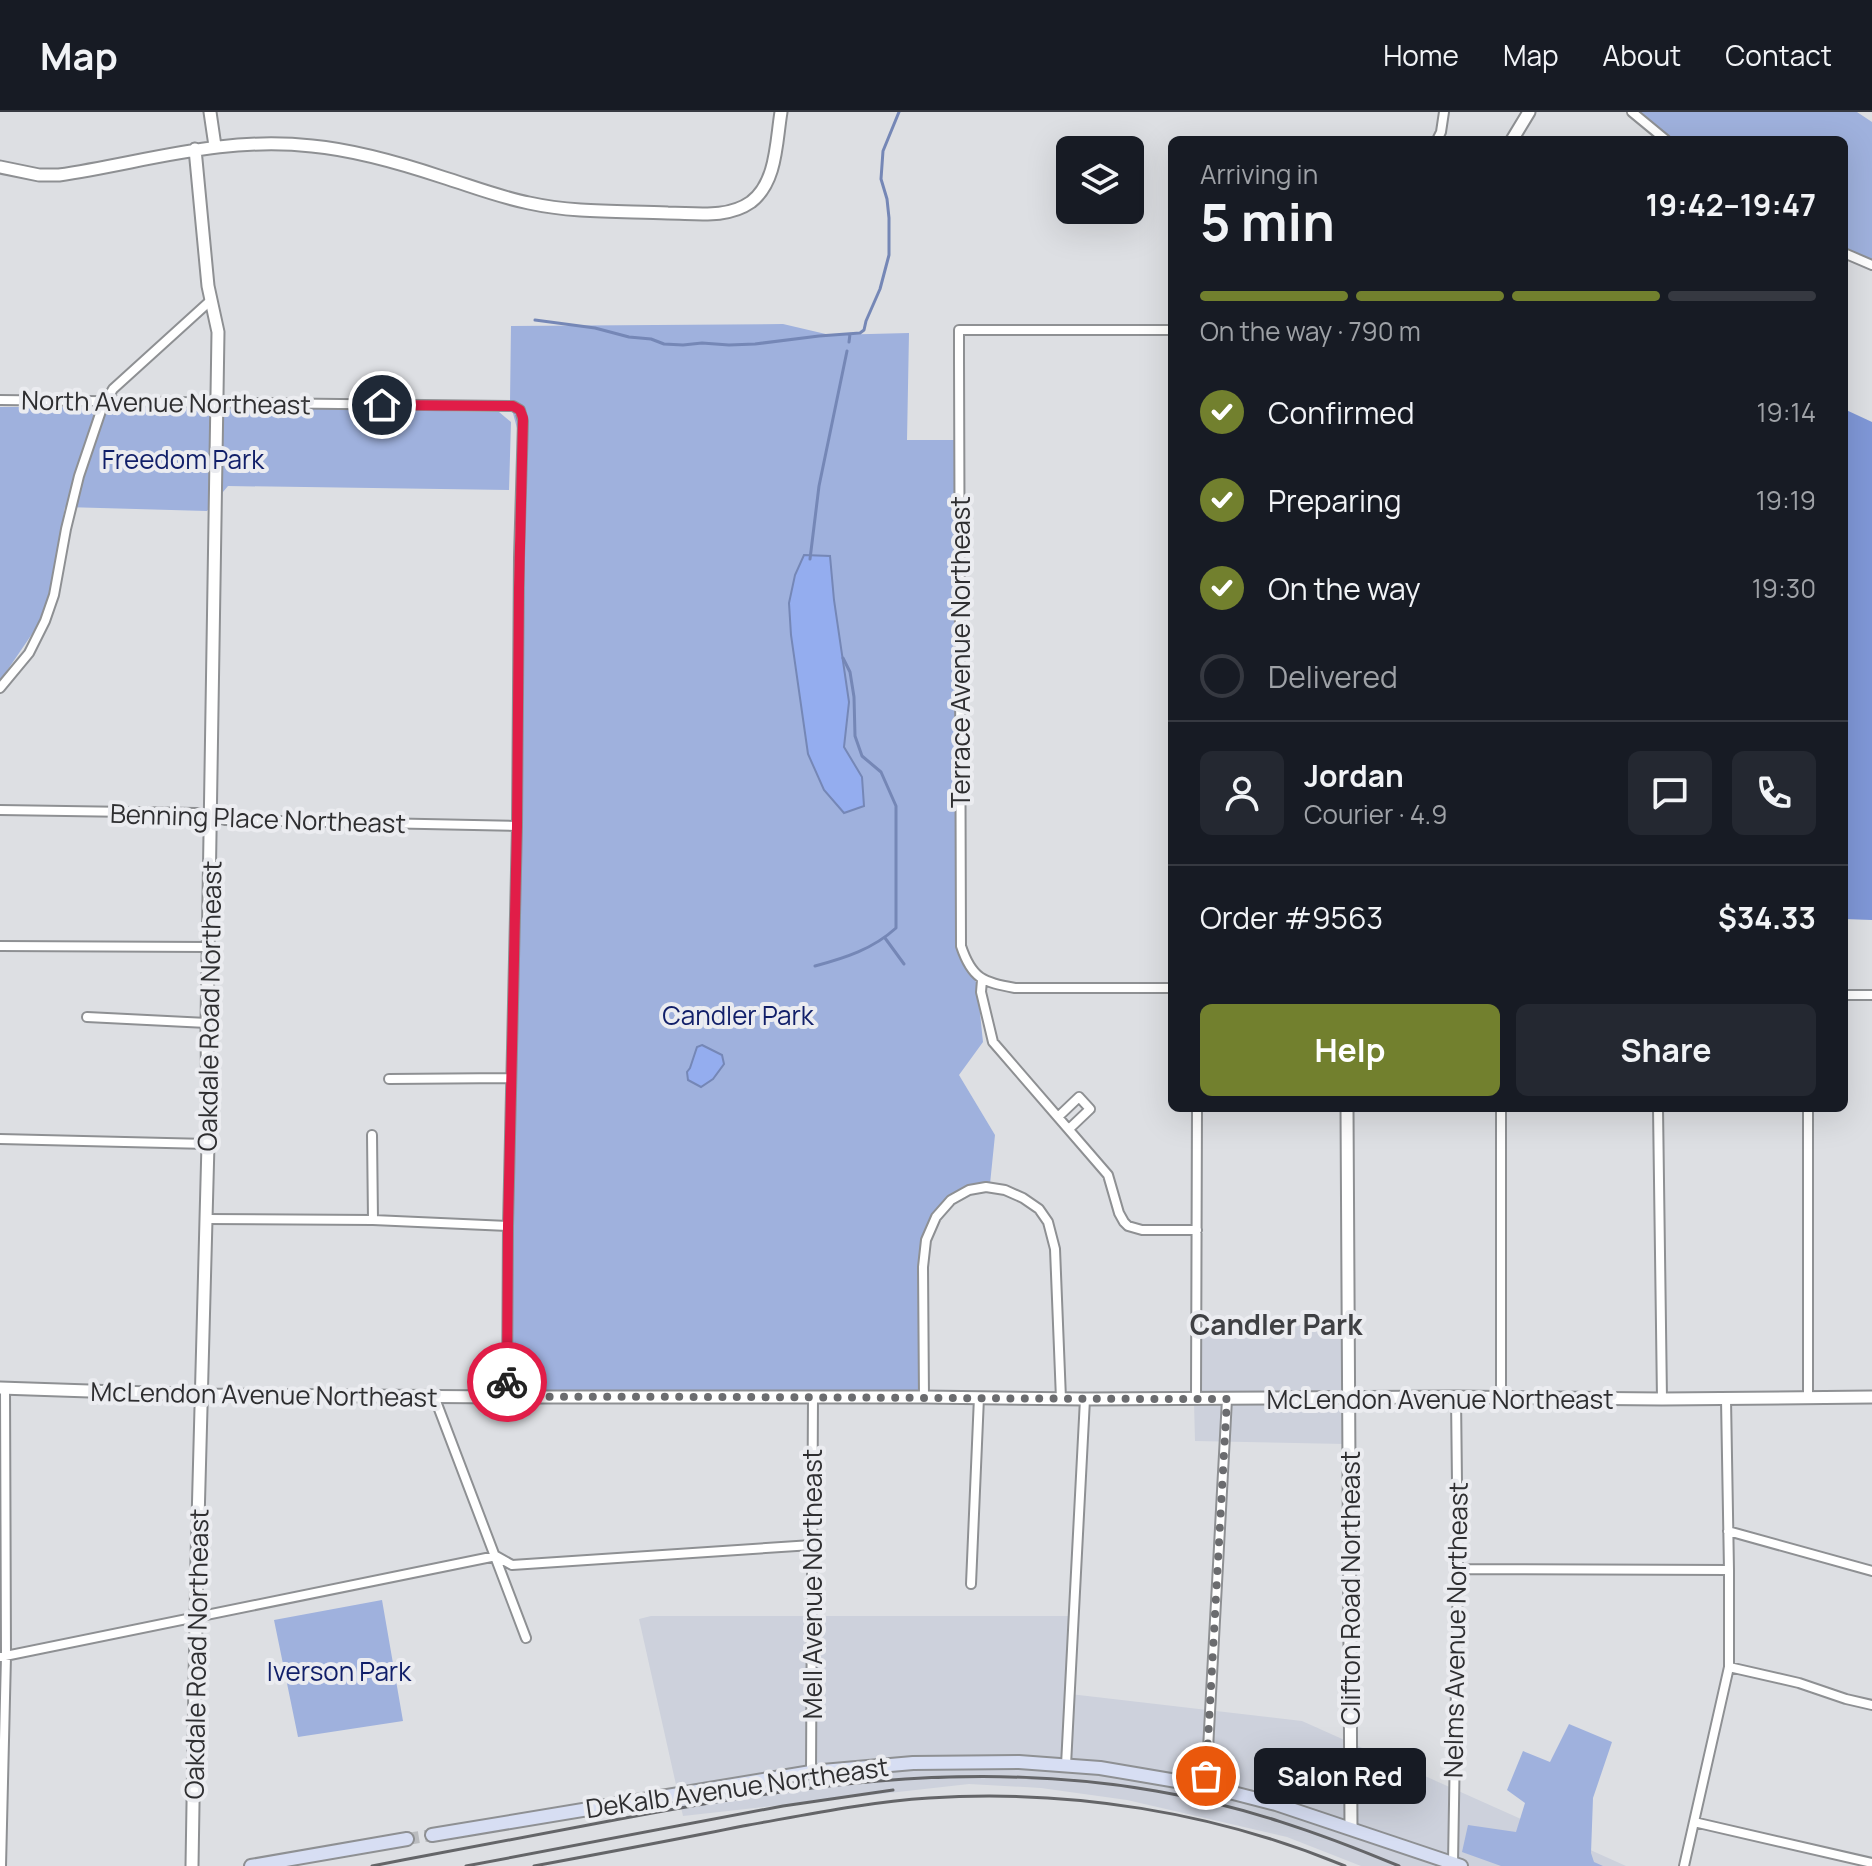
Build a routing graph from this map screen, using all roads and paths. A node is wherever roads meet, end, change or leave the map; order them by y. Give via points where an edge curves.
1 (210, 112) edge
2 (781, 112) edge
3 (1444, 112) edge
4 (1529, 112) edge
5 (1632, 112) edge
6 (1439, 136) edge
7 (1514, 136) edge
8 (1661, 136) edge
9 (215, 146) junction
10 (195, 149) junction
11 (0, 167) edge
12 (1848, 255) edge
13 (1872, 265) edge
14 (210, 301) junction
15 (1168, 330) edge
16 (0, 400) edge
17 (106, 401) junction
18 (216, 403) junction
19 (0, 688) edge
20 (0, 810) edge
21 (211, 816) junction
22 (517, 826) junction
23 (0, 946) edge
24 (209, 947) junction
25 (982, 980) junction
26 (1168, 988) edge
27 (1848, 995) edge
28 (1872, 995) edge
29 (87, 1017) dead end
30 (207, 1023) junction
31 (511, 1078) junction
32 (389, 1079) dead end
33 (1197, 1112) edge
34 (1347, 1112) edge
35 (1501, 1112) edge
36 (1658, 1112) edge
37 (1808, 1112) edge
38 (1058, 1117) junction
39 (1069, 1129) junction
40 (372, 1135) dead end
41 (0, 1139) edge
42 (208, 1144) junction
43 (206, 1219) junction
44 (373, 1220) junction
45 (508, 1226) junction
46 (1197, 1230) junction
47 (2, 1388) edge
48 (202, 1395) junction
49 (434, 1396) junction
50 (507, 1397) junction
51 (813, 1397) junction
52 (924, 1397) junction
53 (979, 1397) junction
54 (1349, 1397) junction
55 (1456, 1397) junction
56 (1808, 1397) junction
57 (1872, 1397) edge
58 (1501, 1398) junction
59 (1061, 1399) junction
60 (1085, 1399) junction
61 (1196, 1399) junction
62 (1227, 1399) junction
63 (1662, 1399) junction
64 (1726, 1399) junction
65 (1728, 1531) junction
66 (812, 1545) junction
67 (496, 1556) junction
68 (1458, 1569) junction
69 (1729, 1570) junction
70 (1872, 1571) edge
71 (971, 1584) dead end
72 (197, 1618) junction
73 (526, 1638) dead end
74 (3, 1657) edge
75 (1729, 1667) junction
76 (1872, 1705) edge
77 (1066, 1765) junction
78 (811, 1772) junction
79 (1206, 1786) junction
80 (1694, 1822) junction
81 (1351, 1828) junction
82 (432, 1835) tunnel mouth
83 (407, 1839) tunnel mouth
84 (1872, 1863) edge
85 (1457, 1865) edge
86 (1, 1866) edge
87 (192, 1866) edge
88 (251, 1866) edge
89 (1684, 1866) edge

1 - 9 street
2 - 9 street via 764,186 742,207 714,214 548,207 331,149
3 - 6 street
4 - 7 street
5 - 8 street
9 - 10 street
10 - 11 street via 59,175
10 - 14 street, Oakdale Road Northeast
12 - 13 street
14 - 17 street
14 - 18 street, Oakdale Road Northeast via 218,332
15 - 25 street, Terrace Avenue Northeast via 959,330 961,946
16 - 17 street, North Avenue Northeast
17 - 18 street, North Avenue Northeast
17 - 19 street via 79,476 45,621 29,653
18 - 21 street, Oakdale Road Northeast
18 - 22 street, North Avenue Northeast via 513,406 521,412
20 - 21 street, Benning Place Northeast
21 - 22 street, Benning Place Northeast
21 - 24 street, Oakdale Road Northeast
22 - 31 street
23 - 24 street
24 - 30 street, Oakdale Road Northeast
25 - 26 street via 1015,988
25 - 38 street via 993,1042
27 - 28 street
29 - 30 street
30 - 42 street, Oakdale Road Northeast
31 - 32 street
31 - 45 street
33 - 46 street
34 - 54 street, Clifton Road Northeast
35 - 58 street
36 - 63 street
37 - 56 street
38 - 39 street
38 - 39 street via 1079,1097 1090,1109
39 - 46 street via 1108,1175 1128,1226
40 - 44 street
41 - 42 street
42 - 43 street, Oakdale Road Northeast
43 - 44 street
43 - 48 street, Oakdale Road Northeast
44 - 45 street
45 - 50 street
46 - 61 street
47 - 48 street, McLendon Avenue Northeast
47 - 74 street
48 - 49 street, McLendon Avenue Northeast
48 - 72 street, Oakdale Road Northeast
49 - 50 street, McLendon Avenue Northeast
49 - 67 street
50 - 51 street, McLendon Avenue Northeast
51 - 52 street, McLendon Avenue Northeast
51 - 66 street, Mell Avenue Northeast
52 - 53 street, McLendon Avenue Northeast
52 - 59 street via 926,1240 951,1200 986,1187 1023,1198 1048,1222 1055,1249
53 - 59 street, McLendon Avenue Northeast
53 - 71 street
54 - 55 street, McLendon Avenue Northeast
54 - 62 street, McLendon Avenue Northeast
54 - 81 street, Clifton Road Northeast
55 - 58 street, McLendon Avenue Northeast
55 - 68 street, Nelms Avenue Northeast
56 - 57 street, McLendon Avenue Northeast
56 - 64 street, McLendon Avenue Northeast
58 - 63 street, McLendon Avenue Northeast
59 - 60 street, McLendon Avenue Northeast
60 - 61 street, McLendon Avenue Northeast
60 - 77 street
61 - 62 street, McLendon Avenue Northeast
62 - 79 street
63 - 64 street, McLendon Avenue Northeast
64 - 65 street
65 - 69 street
65 - 70 street
66 - 67 street via 512,1565
66 - 78 street, Mell Avenue Northeast
67 - 72 street
67 - 73 street
68 - 69 street
68 - 85 street, Nelms Avenue Northeast
69 - 75 street
72 - 74 street
72 - 87 street, Oakdale Road Northeast
74 - 86 street
75 - 76 street
75 - 80 street
77 - 78 main road, DeKalb Avenue Northeast via 953,1762
77 - 79 main road, DeKalb Avenue Northeast
78 - 82 main road, DeKalb Avenue Northeast
79 - 81 main road, DeKalb Avenue Northeast
80 - 84 street
80 - 89 street
81 - 85 main road, DeKalb Avenue Northeast
83 - 88 main road

